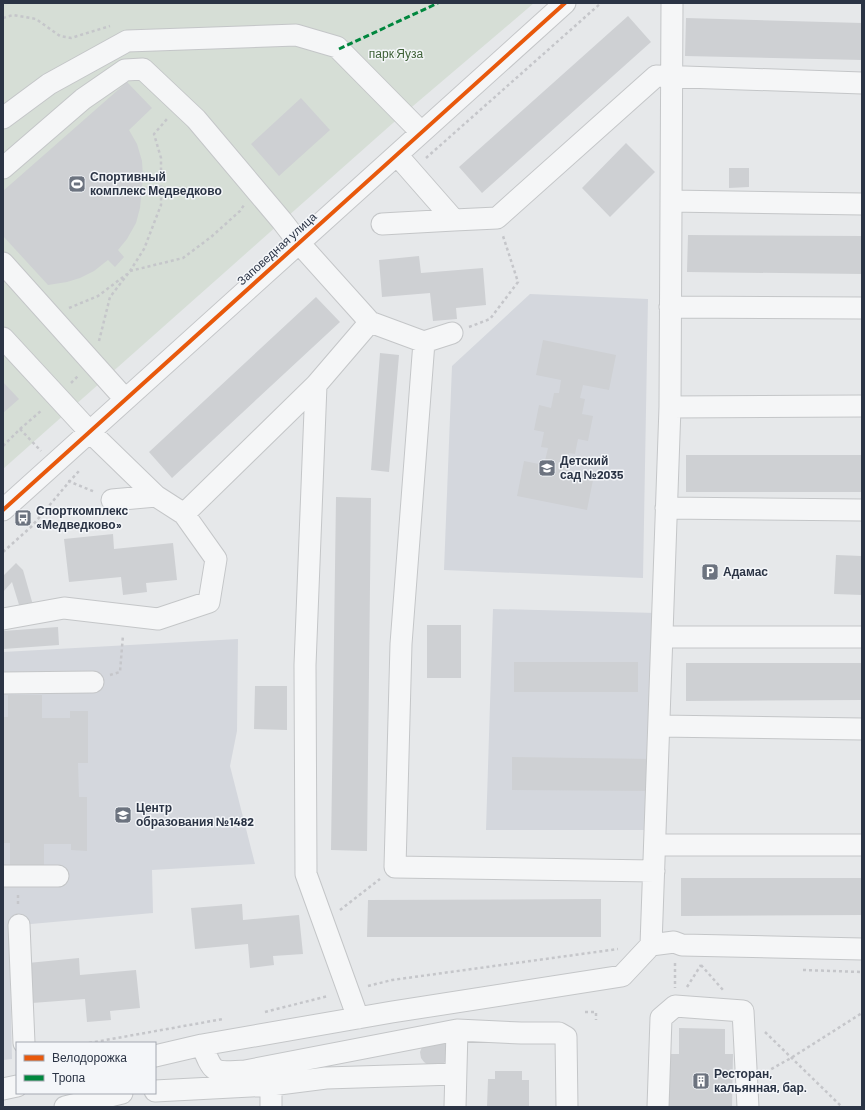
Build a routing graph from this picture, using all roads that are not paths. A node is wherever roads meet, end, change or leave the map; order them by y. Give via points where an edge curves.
1 (565, 3) edge
2 (672, 3) edge
3 (671, 77) junction
4 (862, 83) edge
5 (3, 118) edge
6 (421, 132) junction
7 (397, 155) junction
8 (3, 168) edge
9 (671, 201) junction
10 (862, 204) edge
11 (454, 220) junction
12 (382, 224) dead end
13 (299, 243) junction
14 (3, 263) edge
15 (670, 307) junction
16 (862, 308) edge
17 (370, 322) junction
18 (452, 333) road end
19 (3, 338) edge
20 (424, 342) junction
21 (316, 385) junction
22 (125, 399) junction
23 (862, 406) edge
24 (670, 407) junction
25 (89, 431) junction
26 (156, 496) junction
27 (112, 500) road end
28 (666, 508) junction
29 (3, 510) edge
30 (862, 510) edge
31 (184, 514) junction
32 (3, 619) edge
33 (862, 636) edge
34 (662, 637) junction
35 (93, 682) road end
36 (3, 683) edge
37 (659, 726) junction
38 (862, 729) edge
39 (862, 845) edge
40 (655, 846) junction
41 (654, 871) junction
42 (10, 876) edge
43 (58, 876) dead end
44 (19, 925) road end
45 (650, 945) junction
46 (862, 949) edge
47 (358, 1018) junction
48 (457, 1030) junction
49 (24, 1042) edge
50 (202, 1046) junction
51 (156, 1056) edge
52 (455, 1074) junction
53 (271, 1085) junction
54 (16, 1086) edge
55 (3, 1089) edge
56 (118, 1094) edge
57 (165, 1097) edge
58 (65, 1107) edge
59 (271, 1107) edge
60 (455, 1107) edge
61 (566, 1107) edge
62 (658, 1107) edge
63 (748, 1107) edge

1 - 6 street, Заповедная улица
2 - 3 street
3 - 4 street
3 - 9 street
3 - 11 street via 656,76 497,218
5 - 6 street via 49,84 127,41 296,35 337,47
6 - 7 street, Заповедная улица
7 - 11 street
7 - 13 street, Заповедная улица
8 - 13 street via 83,99 125,70 143,69 196,119
9 - 10 street
9 - 15 street
11 - 12 street
13 - 17 street
13 - 22 street, Заповедная улица
14 - 22 street
15 - 16 street
15 - 24 street
17 - 20 street
17 - 21 street
18 - 20 street
19 - 25 street
20 - 41 street via 401,644 395,867
21 - 31 street
21 - 47 street via 305,665 306,874
22 - 25 street, Заповедная улица
23 - 24 street
24 - 28 street
25 - 26 street
25 - 29 street, Заповедная улица
26 - 27 street
26 - 31 street
28 - 30 street
28 - 34 street
31 - 32 street via 216,559 209,602 158,619 64,608
33 - 34 street
34 - 37 street
35 - 36 street
37 - 38 street
37 - 40 street
39 - 40 street
40 - 41 street
41 - 45 street
42 - 43 street
44 - 49 street
45 - 46 street
45 - 47 street via 622,976
47 - 50 street
48 - 50 street via 245,1070 219,1072 212,1068
48 - 52 street
48 - 61 street via 521,1034 559,1033 566,1037
50 - 51 street
52 - 53 street via 326,1078
52 - 60 street
53 - 57 street
53 - 59 street
54 - 55 street
56 - 58 street
62 - 63 street via 661,1018 675,1006 743,1011

